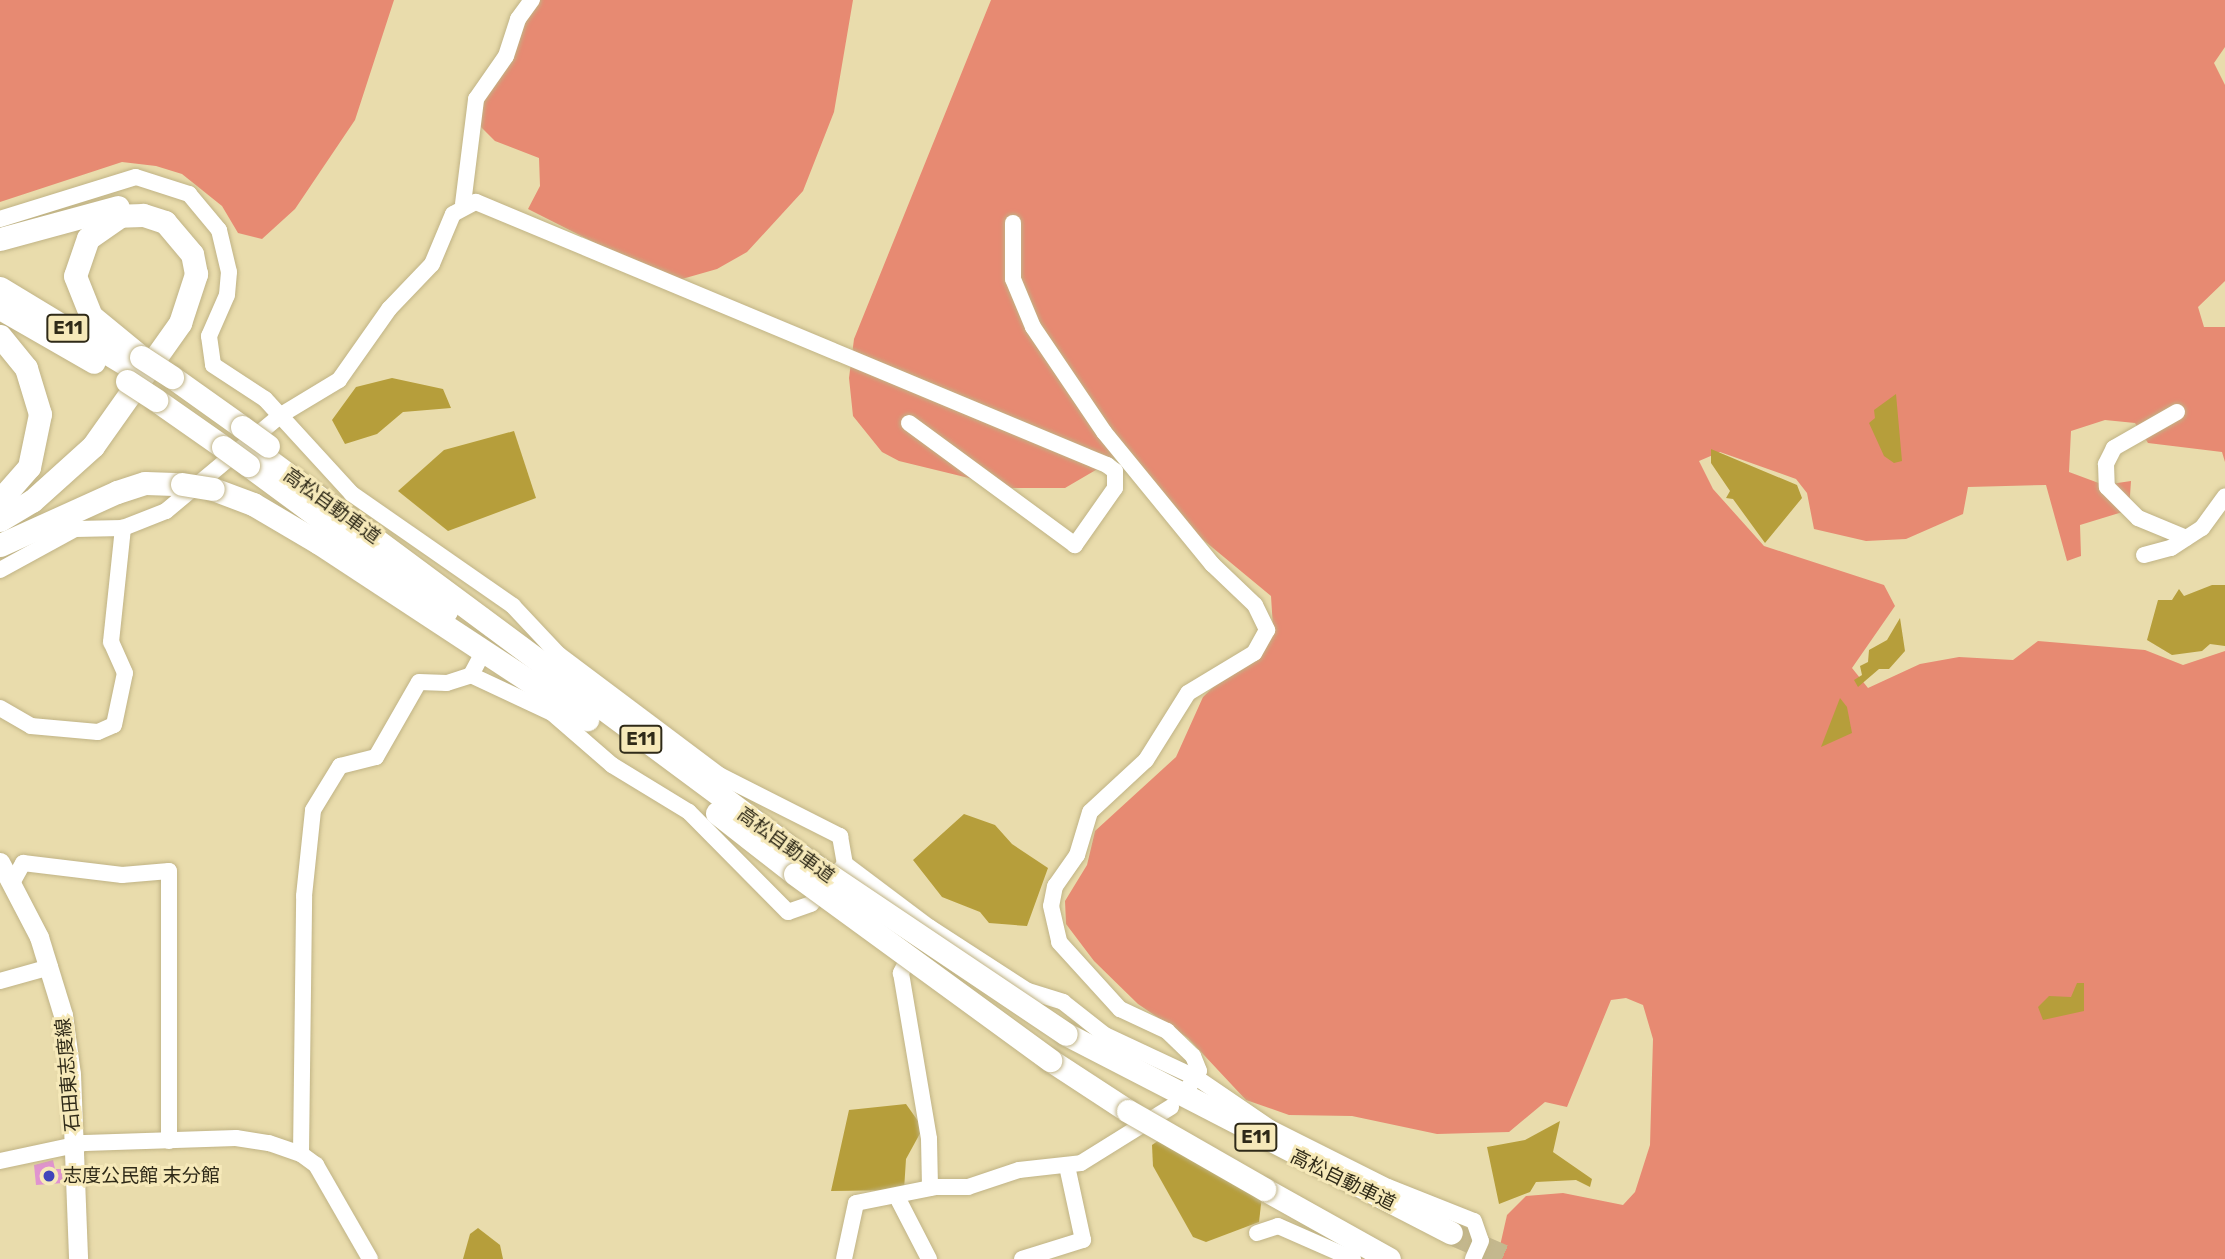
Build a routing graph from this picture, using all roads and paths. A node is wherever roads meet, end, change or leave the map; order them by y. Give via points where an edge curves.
1 (532, 0) edge
2 (463, 204) junction
3 (0, 219) edge
4 (1013, 223) dead end
5 (0, 239) edge
6 (0, 288) edge
7 (0, 308) edge
8 (0, 336) edge
9 (134, 369) junction
10 (2177, 412) dead end
11 (281, 415) junction
12 (909, 423) dead end
13 (258, 455) junction
14 (2225, 496) edge
15 (0, 500) edge
16 (0, 520) edge
17 (123, 528) junction
18 (0, 530) edge
19 (2186, 538) junction
20 (0, 545) edge
21 (2144, 555) dead end
22 (0, 570) edge
23 (423, 594) junction
24 (513, 606) junction
25 (465, 623) junction
26 (503, 624) dead end
27 (480, 658) dead end
28 (471, 675) junction
29 (0, 709) edge
30 (0, 862) edge
31 (845, 864) junction
32 (802, 868) junction
33 (12, 883) junction
34 (929, 927) junction
35 (50, 967) junction
36 (0, 981) edge
37 (1192, 1083) junction
38 (1171, 1107) dead end
39 (169, 1141) junction
40 (74, 1146) junction
41 (302, 1154) junction
42 (0, 1161) edge
43 (1067, 1166) junction
44 (930, 1188) junction
45 (897, 1197) junction
46 (1257, 1233) dead end
47 (1451, 1233) tunnel mouth
48 (78, 1259) edge
49 (370, 1259) edge
50 (844, 1259) edge
51 (929, 1259) edge
52 (1022, 1259) edge
53 (1353, 1259) edge
54 (1389, 1259) edge
55 (1473, 1259) edge

1 - 2 street via 519,19 506,56 476,99
2 - 11 street via 453,214 432,264 389,309 339,380
2 - 12 street via 496,208 1107,465 1115,471 1115,488 1075,545
3 - 11 street via 136,177 189,194 219,230 229,272 207,353 227,377
4 - 37 street via 1013,279 1033,327 1104,432 1212,564 1255,605 1267,631 1254,653 1188,693 1146,760 1090,812 1077,855 1055,886 1051,906 1059,942 1120,1010 1182,1041 1193,1056
5 - 18 highway via 129,204 156,207 180,219 194,236 206,279 191,323 114,436 49,499
6 - 9 highway, E11
7 - 9 highway, E11
8 - 15 highway via 26,368 40,414 29,467
9 - 13 highway, 高松自動車道 / E11, bridge
9 - 16 highway via 91,316 75,276 88,237 120,216 143,215 165,222 192,254 196,274 185,311 93,446 32,501
10 - 19 street via 2114,448 2106,464 2107,488 2138,518
11 - 17 street via 166,512
11 - 24 street via 352,494
13 - 23 highway, 高松自動車道 / E11
13 - 23 highway, 高松自動車道 / E11 via 346,513
14 - 19 street via 2202,528
17 - 22 street via 75,529
17 - 29 street via 111,642 125,673 114,725 98,732 31,726
19 - 21 street
20 - 23 highway, bridge via 117,492 145,484 182,484 213,489 253,504
23 - 25 highway
23 - 25 highway, 高松自動車道 / E11
24 - 26 street
24 - 31 street via 558,654 719,775 840,836
25 - 32 highway, 高松自動車道 / E11
25 - 32 highway, 高松自動車道 / E11 via 587,719
27 - 28 street
28 - 31 street via 552,713 612,765 688,812 788,912 810,904
28 - 41 street via 447,683 419,682 376,757 340,766 313,810 304,896
30 - 33 main road, 石田東志度線
31 - 34 street
32 - 47 highway, 高松自動車道 / E11, bridge via 1066,1034
32 - 54 highway, 高松自動車道 / E11, bridge via 1050,1060 1128,1111
33 - 35 main road, 石田東志度線
33 - 39 street via 23,863 122,875 169,871
34 - 37 street via 1028,991 1063,1002 1105,1035
34 - 44 street via 901,973 929,1139
35 - 36 street
35 - 40 main road, 石田東志度線 via 71,1074
37 - 55 street via 1388,1187 1474,1222 1481,1241
38 - 43 street via 1095,1158
39 - 40 street
39 - 41 street via 236,1138
40 - 42 street
40 - 48 main road, 石田東志度線
41 - 49 street via 331,1184
43 - 44 street via 1019,1170 968,1187
43 - 52 street via 1083,1240
44 - 45 street
45 - 50 street via 852,1207 851,1242
45 - 51 street via 917,1223
46 - 53 street via 1278,1226

